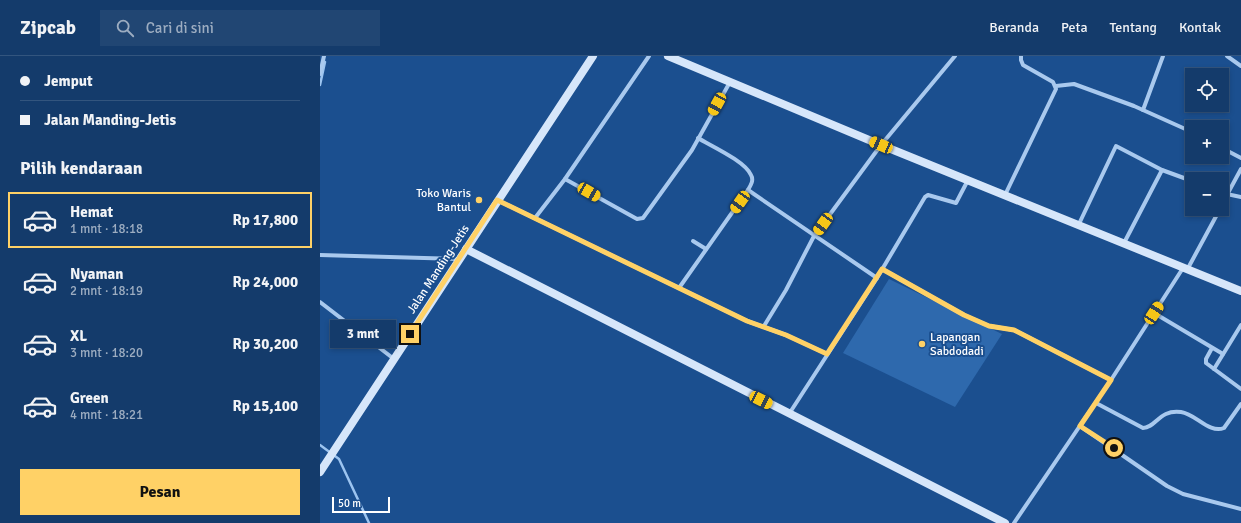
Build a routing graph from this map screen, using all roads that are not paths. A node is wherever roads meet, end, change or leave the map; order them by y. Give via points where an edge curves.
1 (324, 56) edge
2 (593, 56) edge
3 (649, 56) edge
4 (668, 56) edge
5 (954, 56) edge
6 (1021, 56) edge
7 (1163, 56) edge
8 (1227, 56) edge
9 (1241, 66) edge
10 (320, 74) edge
11 (730, 81) junction
12 (1056, 86) junction
13 (1142, 110) junction
14 (1185, 129) edge
15 (698, 138) junction
16 (881, 145) junction
17 (1229, 152) edge
18 (1241, 158) edge
19 (1241, 169) edge
20 (1162, 170) junction
21 (1185, 178) edge
22 (565, 179) junction
23 (968, 180) junction
24 (748, 190) junction
25 (1229, 191) edge
26 (1006, 195) junction
27 (1229, 195) edge
28 (1241, 197) edge
29 (497, 200) junction
30 (1216, 216) edge
31 (535, 218) junction
32 (1078, 226) junction
33 (814, 236) junction
34 (693, 241) dead end
35 (1124, 243) junction
36 (466, 249) junction
37 (706, 249) junction
38 (320, 255) edge
39 (459, 259) junction
40 (882, 269) junction
41 (1185, 269) junction
42 (877, 278) junction
43 (679, 288) junction
44 (1241, 291) edge
45 (320, 302) edge
46 (1154, 313) junction
47 (1241, 325) edge
48 (764, 326) junction
49 (1212, 348) junction
50 (827, 354) junction
51 (1223, 354) junction
52 (394, 359) junction
53 (1214, 369) junction
54 (1111, 380) junction
55 (1241, 389) edge
56 (1096, 403) junction
57 (1241, 404) edge
58 (789, 414) junction
59 (1080, 426) junction
60 (320, 472) edge
61 (1241, 509) edge
62 (1006, 523) edge
63 (1014, 523) edge

1 - 10 street
2 - 29 street, Jalan Manding-Jetis
3 - 22 street
4 - 11 street
5 - 16 street
6 - 12 street via 1023,65
7 - 13 street
8 - 9 street
11 - 15 street
11 - 16 street
12 - 13 street via 1074,84
12 - 26 street via 1056,91
13 - 14 street
15 - 22 street via 641,219 637,220
15 - 24 street via 747,168 752,180
16 - 23 street
16 - 33 street
17 - 18 street
19 - 25 street
20 - 21 street
20 - 32 street via 1116,146
20 - 35 street
22 - 31 street
23 - 26 street
23 - 40 street via 956,203 928,195 925,197
24 - 33 street
24 - 37 street
26 - 32 street
27 - 28 street
29 - 31 street
29 - 36 street, Jalan Manding-Jetis
30 - 41 street
31 - 43 street
32 - 35 street
33 - 42 street
33 - 48 street
34 - 37 street
35 - 41 street
36 - 39 street, Jalan Manding-Jetis
36 - 58 street
37 - 43 street
38 - 39 street
39 - 52 street, Jalan Manding-Jetis
40 - 42 street
40 - 54 street via 964,315 989,326 1014,330
41 - 44 street
41 - 46 street
42 - 50 street
43 - 48 street via 747,321
45 - 52 street
46 - 49 street
46 - 54 street
47 - 51 street
48 - 50 street
49 - 51 street
49 - 53 street via 1205,361
50 - 58 street
51 - 53 street
52 - 60 street, Jalan Manding-Jetis
53 - 55 street
54 - 56 street
56 - 57 street via 1143,428 1150,426 1165,413 1182,412 1212,428 1219,429 1224,428
56 - 59 street
58 - 62 street
59 - 61 street via 1182,494
59 - 63 street

